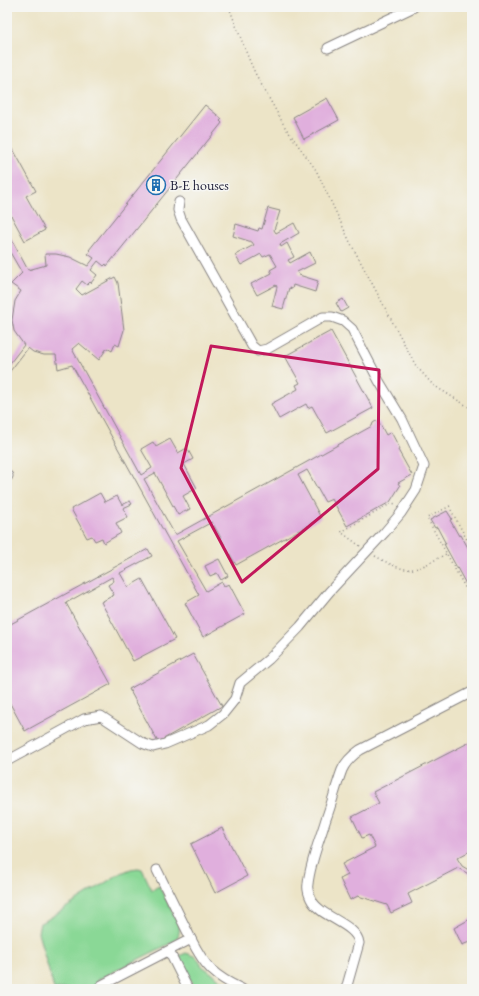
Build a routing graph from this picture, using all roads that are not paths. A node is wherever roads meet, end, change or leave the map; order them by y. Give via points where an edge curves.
1 (414, 7) edge
2 (328, 48) dead end
3 (179, 202) dead end
4 (472, 692) edge
5 (7, 761) edge
6 (157, 870) dead end
7 (191, 939) junction
8 (169, 951) junction
9 (98, 989) edge
10 (188, 989) edge
11 (242, 989) edge
12 (346, 989) edge

1 - 2 street
3 - 5 street via 181,219 252,346 258,351 267,349 323,317 343,321 352,329 402,419 424,466 416,490 386,532 300,627 269,659 240,683 235,699 223,714 209,725 153,747 142,743 101,716 84,719
4 - 12 street via 360,750 343,769 308,885 312,902 358,937 359,943
6 - 7 street
7 - 8 street
7 - 11 street via 212,972
8 - 9 street
8 - 10 street

